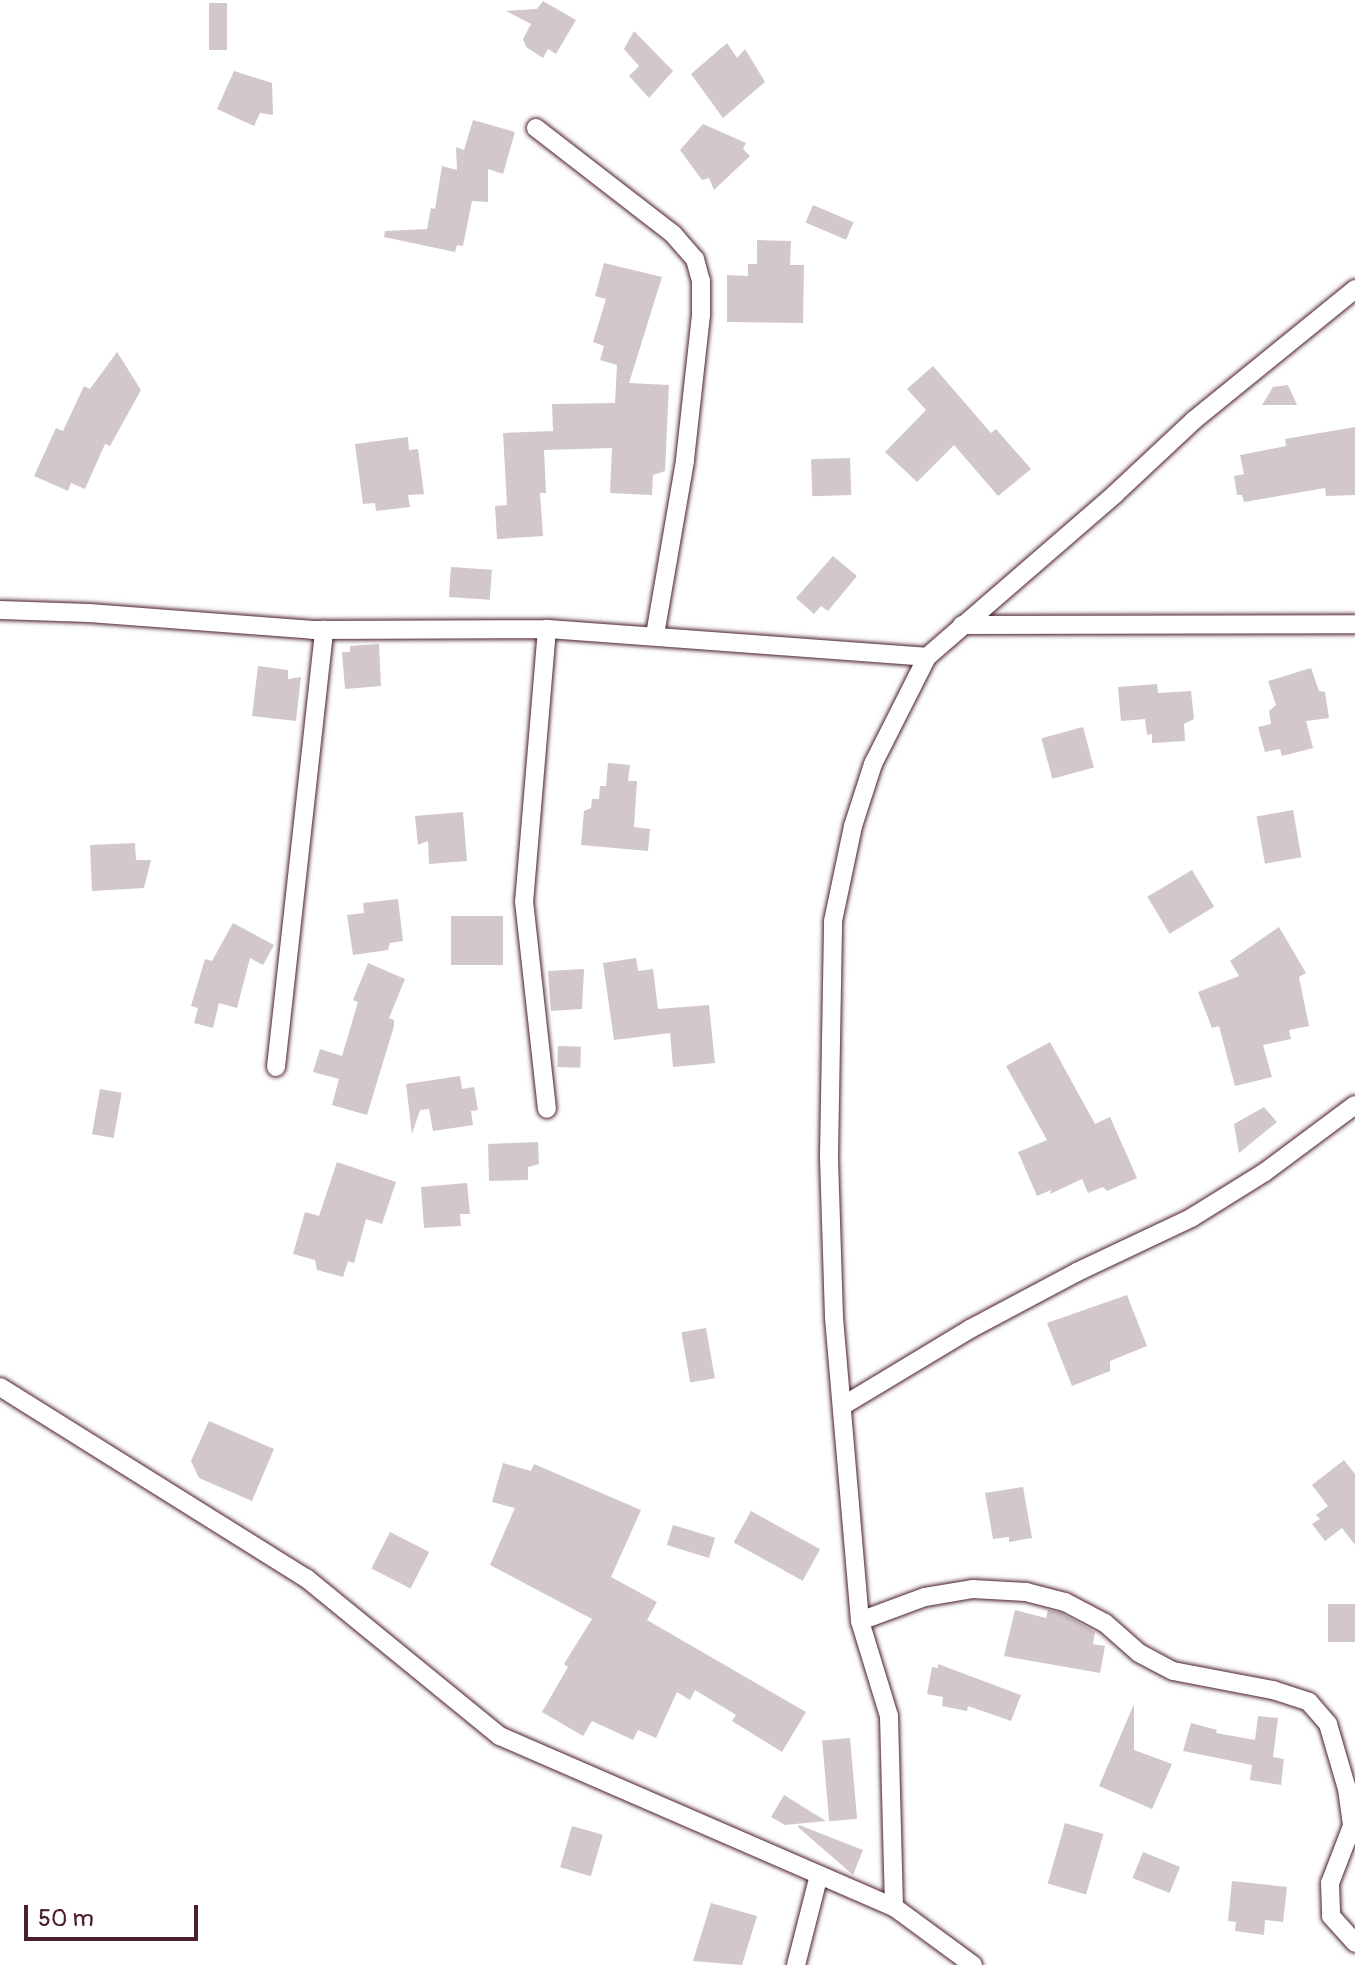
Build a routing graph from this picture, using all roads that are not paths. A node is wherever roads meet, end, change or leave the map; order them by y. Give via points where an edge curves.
1 (536, 128) dead end
2 (1355, 289) edge
3 (0, 610) edge
4 (1355, 624) edge
5 (962, 625) junction
6 (547, 629) junction
7 (324, 630) junction
8 (655, 635) junction
9 (927, 657) junction
10 (276, 1067) dead end
11 (1355, 1105) edge
12 (547, 1109) dead end
13 (0, 1387) edge
14 (844, 1405) junction
15 (860, 1621) junction
16 (819, 1875) junction
17 (894, 1907) junction
18 (1355, 1943) edge
19 (796, 1965) edge
20 (973, 1965) edge

1 - 8 street via 673,234 695,259 701,281 685,461
2 - 5 street via 1194,420
3 - 7 street
4 - 5 street
5 - 9 street
6 - 7 street
6 - 8 street
6 - 12 street via 524,901
7 - 10 street
8 - 9 street
9 - 14 street via 873,764 853,826 833,921 829,1156 834,1317
11 - 14 street via 1265,1172 1191,1218 984,1322
13 - 16 street via 306,1578 500,1736
14 - 15 street
15 - 17 street via 889,1716
15 - 18 street via 925,1597 973,1589 1026,1592 1065,1602 1105,1623 1139,1653 1173,1671 1309,1702 1328,1724 1347,1789 1352,1826 1330,1883 1331,1916
16 - 17 street
16 - 19 street
17 - 20 street

